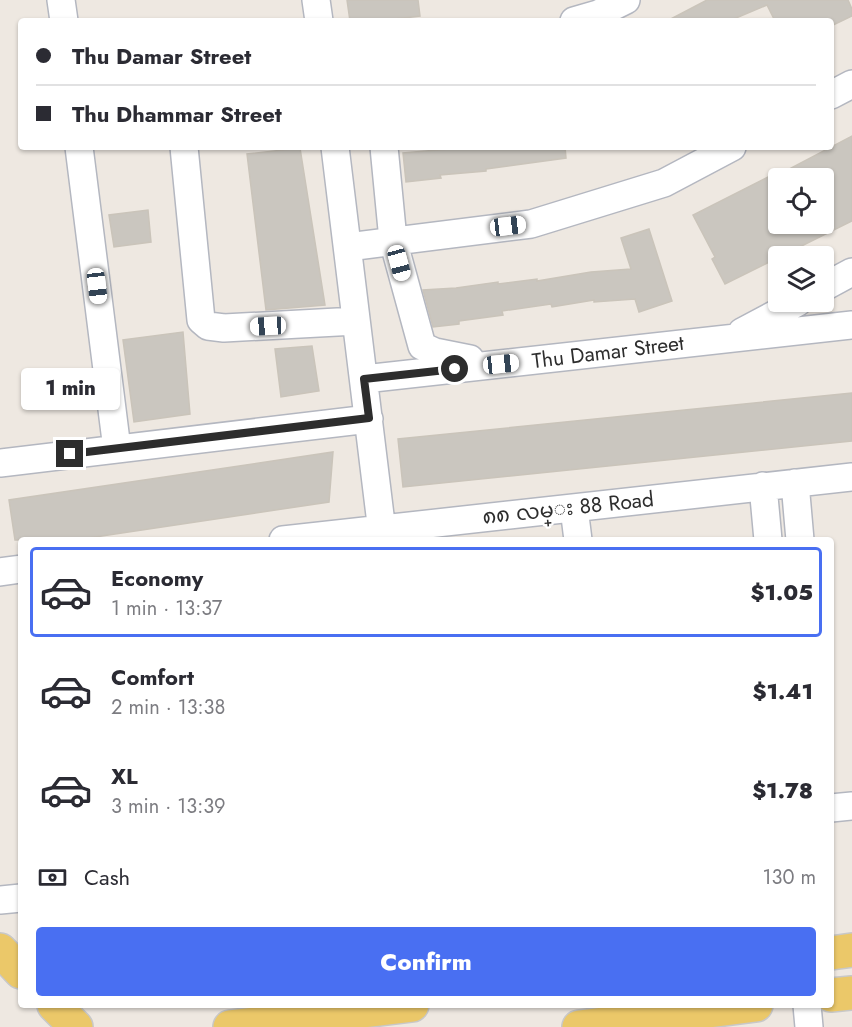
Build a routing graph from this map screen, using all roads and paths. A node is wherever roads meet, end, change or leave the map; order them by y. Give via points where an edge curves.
1 (61, 0) edge
2 (316, 0) edge
3 (626, 0) edge
4 (64, 18) edge
5 (319, 18) edge
6 (584, 18) edge
7 (852, 84) edge
8 (834, 93) edge
9 (79, 150) edge
10 (184, 150) edge
11 (335, 150) edge
12 (384, 150) edge
13 (726, 150) edge
14 (393, 240) junction
15 (348, 247) junction
16 (852, 272) edge
17 (834, 282) edge
18 (779, 312) edge
19 (356, 321) junction
20 (852, 325) edge
21 (730, 338) junction
22 (501, 364) junction
23 (364, 379) junction
24 (369, 418) junction
25 (117, 449) junction
26 (0, 463) edge
27 (852, 477) edge
28 (795, 483) junction
29 (763, 486) junction
30 (574, 508) junction
31 (383, 534) edge
32 (333, 537) edge
33 (578, 537) edge
34 (768, 537) edge
35 (800, 537) edge
36 (18, 569) edge
37 (0, 572) edge
38 (852, 806) edge
39 (834, 808) edge
40 (18, 898) edge
41 (0, 900) edge
42 (0, 950) edge
43 (852, 950) edge
44 (834, 952) edge
45 (18, 969) edge
46 (852, 993) edge
47 (834, 995) edge
48 (57, 1008) edge
49 (387, 1008) edge
50 (732, 1008) edge
51 (807, 1008) edge
52 (76, 1027) edge
53 (230, 1027) edge
54 (579, 1027) edge
55 (809, 1027) edge

1 - 4 street
2 - 5 street
3 - 6 street
7 - 8 street
9 - 25 street
10 - 19 street via 201,320 208,326 224,328
11 - 15 street
12 - 14 street
13 - 14 street via 664,183 531,224
14 - 15 street
14 - 22 street via 422,346
15 - 19 street
16 - 17 street
18 - 21 street
19 - 23 street
20 - 21 street, Thu Damar Street
21 - 22 street, Thu Damar Street
22 - 23 street, Thu Damar Street
23 - 24 street
24 - 25 street
24 - 31 street
25 - 26 street
27 - 28 street, ၈၈ လမ္း 88 Road
28 - 29 street, ၈၈ လမ္း 88 Road
28 - 35 street
29 - 30 street, ၈၈ လမ္း 88 Road
29 - 34 street
30 - 31 street, ၈၈ လမ္း 88 Road
30 - 33 street
31 - 32 street, ၈၈ လမ္း 88 Road
36 - 37 street
38 - 39 street
40 - 41 street
42 - 45 main road
43 - 44 main road
46 - 47 main road
48 - 52 main road
49 - 53 main road
50 - 54 main road
51 - 55 street

